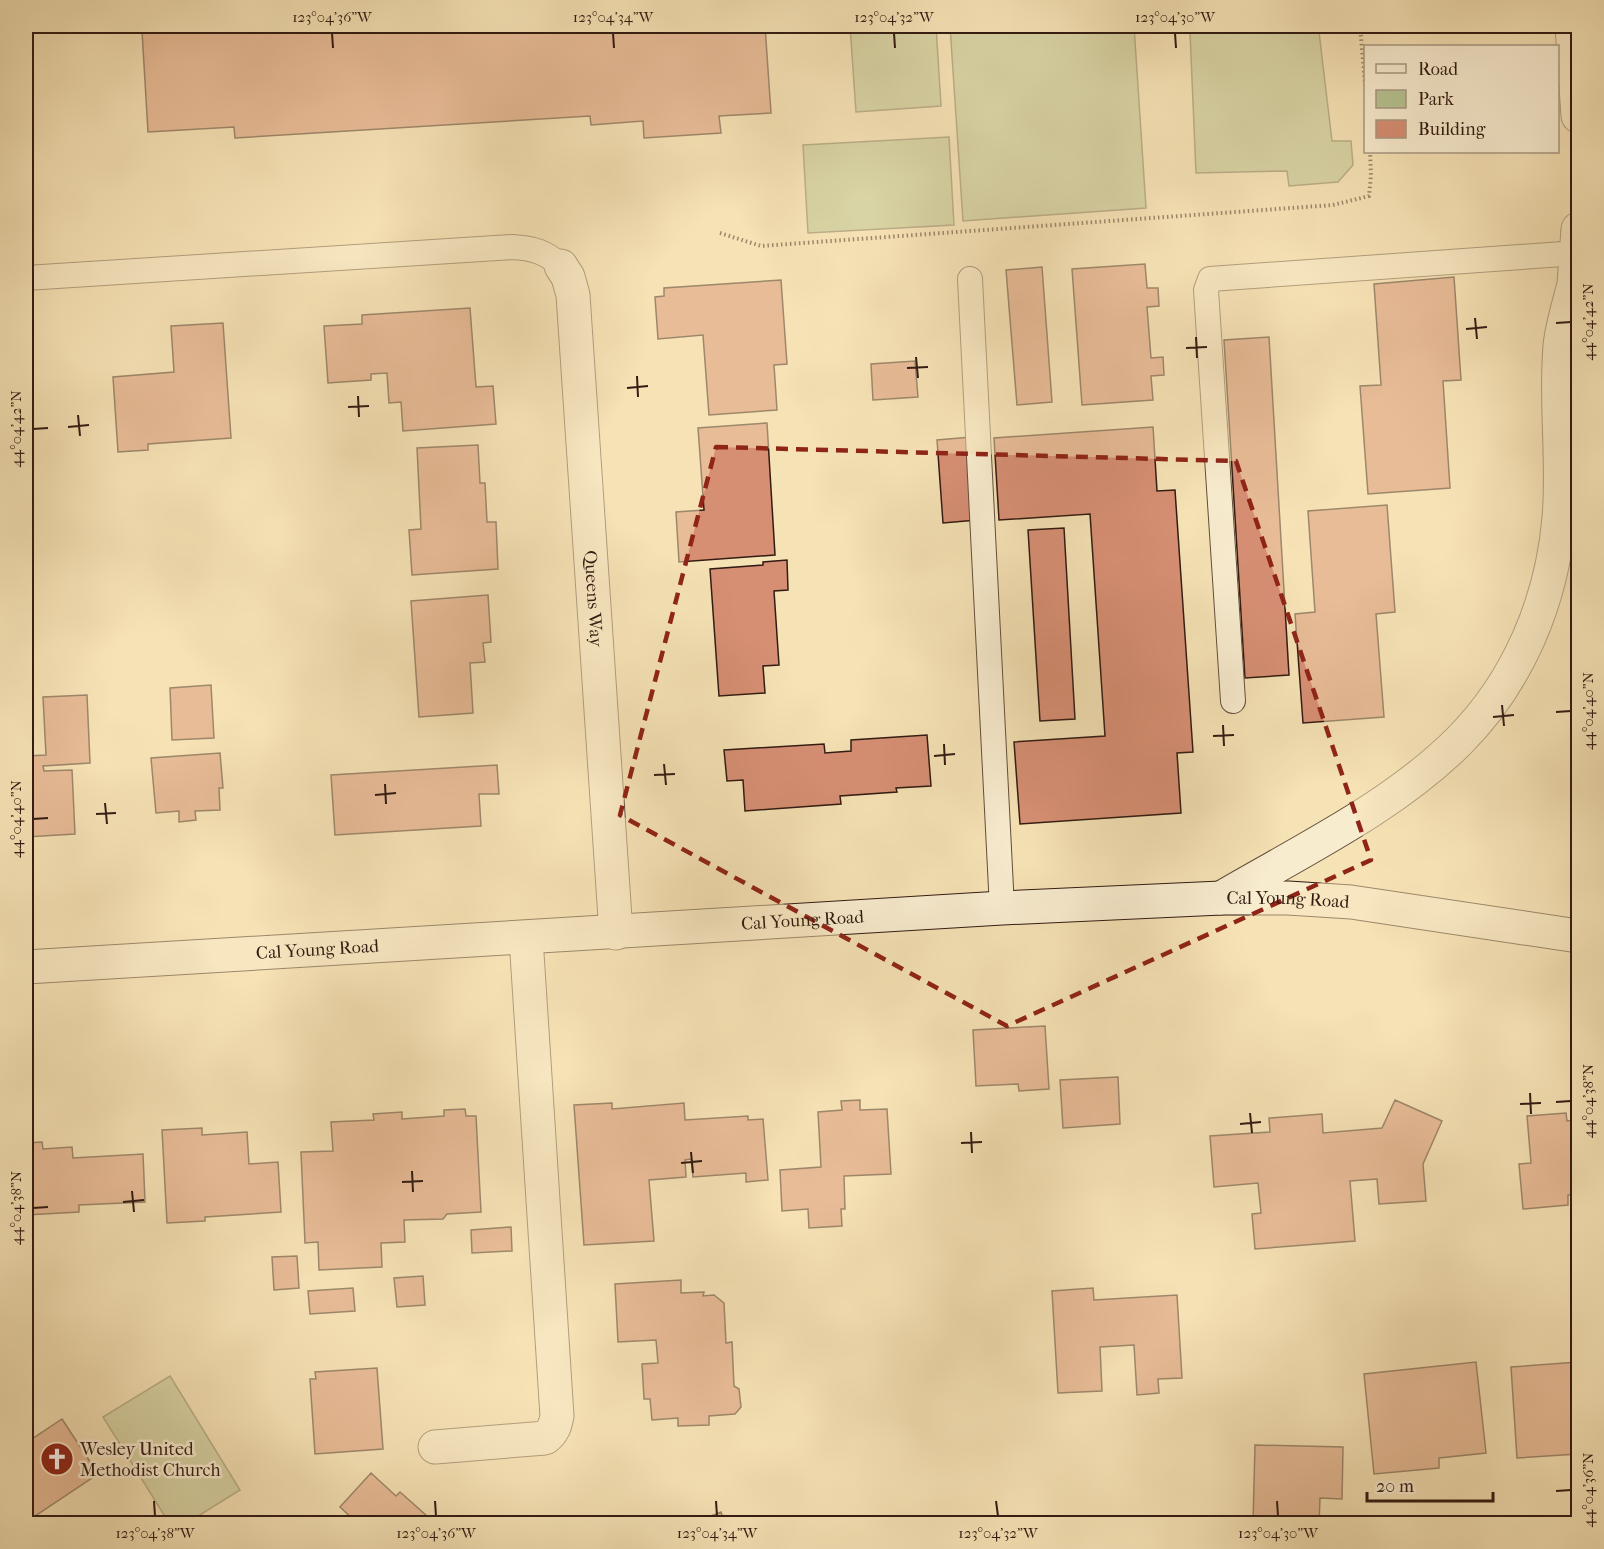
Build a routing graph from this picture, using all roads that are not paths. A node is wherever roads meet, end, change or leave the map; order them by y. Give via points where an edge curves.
1 (1572, 26) edge
2 (1578, 116) edge
3 (1576, 256) edge
4 (561, 266) joint
5 (26, 279) edge
6 (970, 279) dead end
7 (1578, 337) edge
8 (1233, 701) dead end
9 (1221, 898) junction
10 (1002, 909) junction
11 (616, 933) junction
12 (1578, 936) edge
13 (526, 938) junction
14 (26, 968) edge
15 (435, 1447) dead end

1 - 2 street
3 - 7 street
3 - 8 lane via 1210,279 1206,290
3 - 9 street via 1560,346 1559,518 1542,603 1513,669 1495,699 1459,741 1422,772 1367,812
4 - 5 lane via 544,253 512,247
4 - 11 street, Queens Way via 573,296
6 - 10 lane
9 - 10 street, Cal Young Road
9 - 12 street, Cal Young Road via 1351,902
10 - 11 street, Cal Young Road
11 - 13 street, Cal Young Road
13 - 14 street, Cal Young Road
13 - 15 street via 557,1416 551,1434 537,1440

